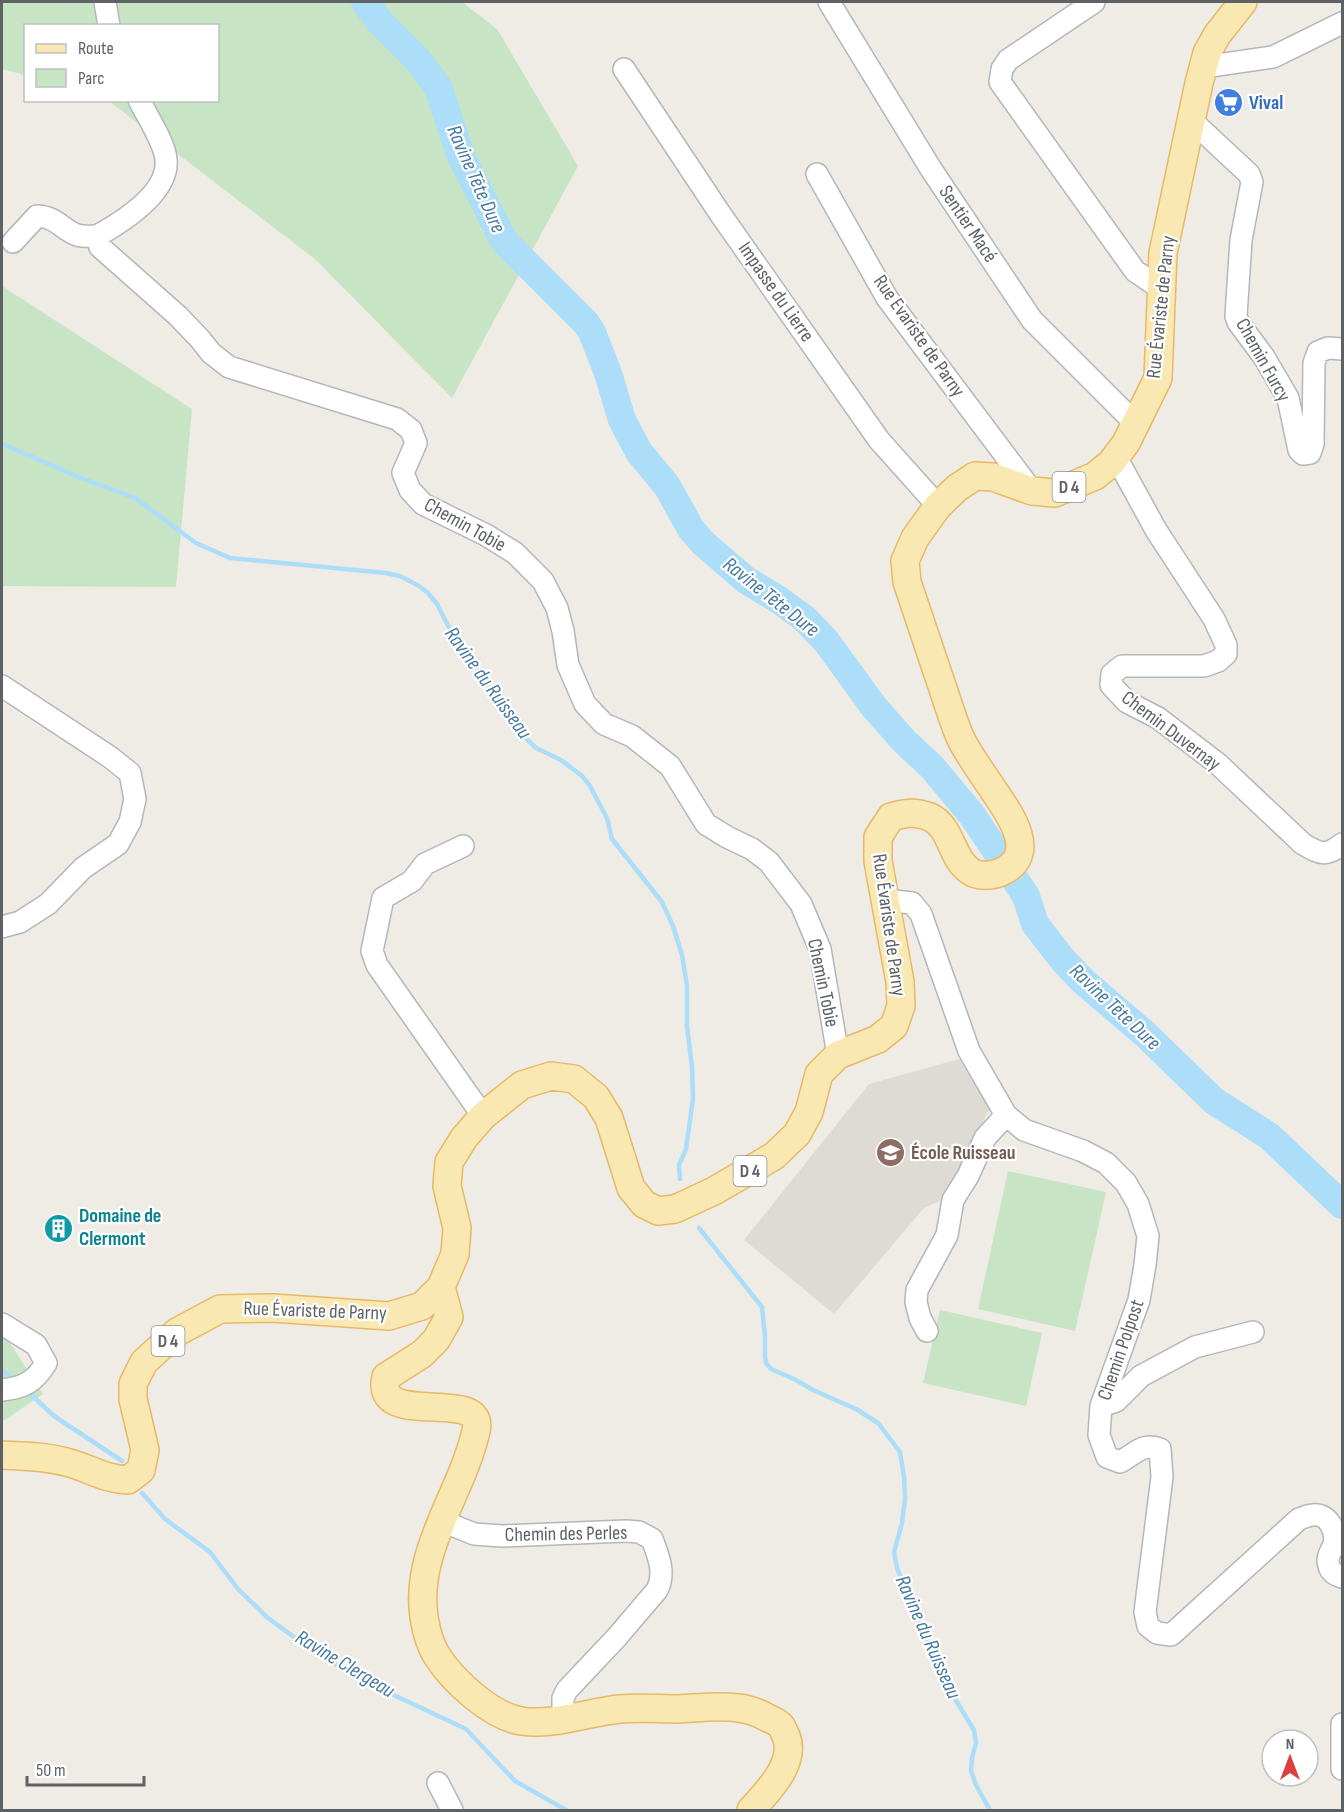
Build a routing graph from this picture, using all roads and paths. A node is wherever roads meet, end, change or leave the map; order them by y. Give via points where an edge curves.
1 (105, 2) edge
2 (829, 2) edge
3 (1094, 2) edge
4 (1241, 2) edge
5 (1342, 23) edge
6 (109, 24) edge
7 (1204, 67) junction
8 (624, 69) dead end
9 (140, 102) edge
10 (1191, 120) junction
11 (817, 174) dead end
12 (97, 236) junction
13 (13, 242) dead end
14 (1160, 288) junction
15 (1342, 349) edge
16 (1136, 424) junction
17 (1116, 457) junction
18 (1032, 491) junction
19 (938, 506) junction
20 (2, 686) edge
21 (1342, 844) edge
22 (463, 846) dead end
23 (885, 900) junction
24 (2, 927) edge
25 (838, 1055) junction
26 (1006, 1115) junction
27 (483, 1116) junction
28 (441, 1287) junction
29 (2, 1324) edge
30 (927, 1331) dead end
31 (1253, 1332) dead end
32 (2, 1390) edge
33 (1101, 1406) junction
34 (2, 1455) edge
35 (442, 1521) junction
36 (1342, 1577) edge
37 (563, 1718) junction
38 (1342, 1724) edge
39 (1342, 1769) edge
40 (438, 1783) dead end
41 (452, 1810) edge
42 (751, 1810) edge

1 - 6 street
2 - 16 street, Sentier Macé via 931,169 1032,320
3 - 14 street via 1008,60 1000,82 1135,271
4 - 7 main road, Rue Évariste de Parny / D 4 via 1217,35
5 - 7 street via 1273,57
7 - 10 main road, Rue Évariste de Parny / D 4
8 - 19 street, Impasse du Lierre via 879,440
9 - 12 street via 161,144 166,160 164,178 140,208
10 - 14 main road, Rue Évariste de Parny / D 4 via 1163,253
10 - 15 street, Chemin Furcy via 1249,174 1252,182 1241,240 1236,316 1288,398 1303,454 1310,453 1313,444 1314,363 1318,352
11 - 18 street, Rue Evariste de Parny via 887,298
12 - 13 street via 78,235 56,220 37,216
12 - 25 street, Chemin Tobie via 100,247 229,367 397,419 411,430 416,443 403,473 410,490 423,504 515,553 543,581 556,608 568,665 585,704 604,724 632,736 670,766 706,824 769,862 801,904 820,949
14 - 16 main road, Rue Évariste de Parny / D 4 via 1158,378
16 - 17 main road, Rue Évariste de Parny / D 4
17 - 18 main road, Rue Évariste de Parny / D 4 via 1095,476 1054,493
17 - 21 street, Chemin Duvernay via 1156,530 1214,619 1226,654 1204,666 1122,666 1112,674 1111,685 1127,702 1158,718 1217,763 1303,844 1318,853 1329,853
18 - 19 main road, Rue Évariste de Parny / D 4 via 993,477 975,476
19 - 23 main road, Rue Évariste de Parny / D 4 via 915,538 905,561 907,582 961,739 1013,820 1020,851 1013,863 998,874 984,875 970,871 933,818 911,811 891,817 878,837
20 - 24 street via 130,773 135,799 130,822 118,844 83,868 48,904 20,922
22 - 27 street via 425,864 412,881 383,898 372,951 377,965
23 - 25 main road, Rue Évariste de Parny / D 4 via 901,1006 894,1026 878,1039
23 - 26 street, Chemin Polpost via 912,903 921,914 969,1051
25 - 27 main road, Rue Évariste de Parny / D 4 via 819,1074 797,1134 774,1156 675,1209 658,1211 644,1204 631,1188 609,1118 596,1097 574,1079 551,1076 522,1085
26 - 30 street via 985,1138 953,1200 947,1235 917,1290 916,1302
26 - 33 street, Chemin Polpost via 1024,1130 1106,1163 1126,1183 1138,1204 1148,1236 1139,1300
27 - 28 main road, Rue Évariste de Parny / D 4 via 449,1162 447,1186 457,1228 455,1254
28 - 34 main road, Rue Évariste de Parny / D 4 via 422,1306 389,1316 273,1308 219,1309 177,1332 144,1362 133,1384 146,1450 141,1470 128,1480 111,1479 66,1461
28 - 35 main road via 449,1317 436,1340 386,1377 384,1387 386,1395 395,1402 450,1408 471,1413 476,1419 473,1446
29 - 32 street via 36,1345 46,1363 40,1374 22,1387
31 - 33 street via 1195,1347 1142,1376 1116,1401
33 - 36 street, Chemin Polpost via 1099,1435 1107,1457 1120,1462 1151,1445 1160,1449 1162,1477 1145,1612 1148,1626 1157,1633 1171,1635 1299,1519 1313,1514 1332,1525 1334,1537 1328,1566 1333,1574
35 - 37 main road via 426,1568 423,1597 424,1618 436,1654 448,1671 493,1710 523,1721
35 - 37 street, Chemin des Perles via 474,1534 626,1531 652,1539 662,1582 567,1690
37 - 42 main road via 622,1709 737,1707 757,1712 781,1725 789,1743 776,1782
38 - 39 street
40 - 41 street

